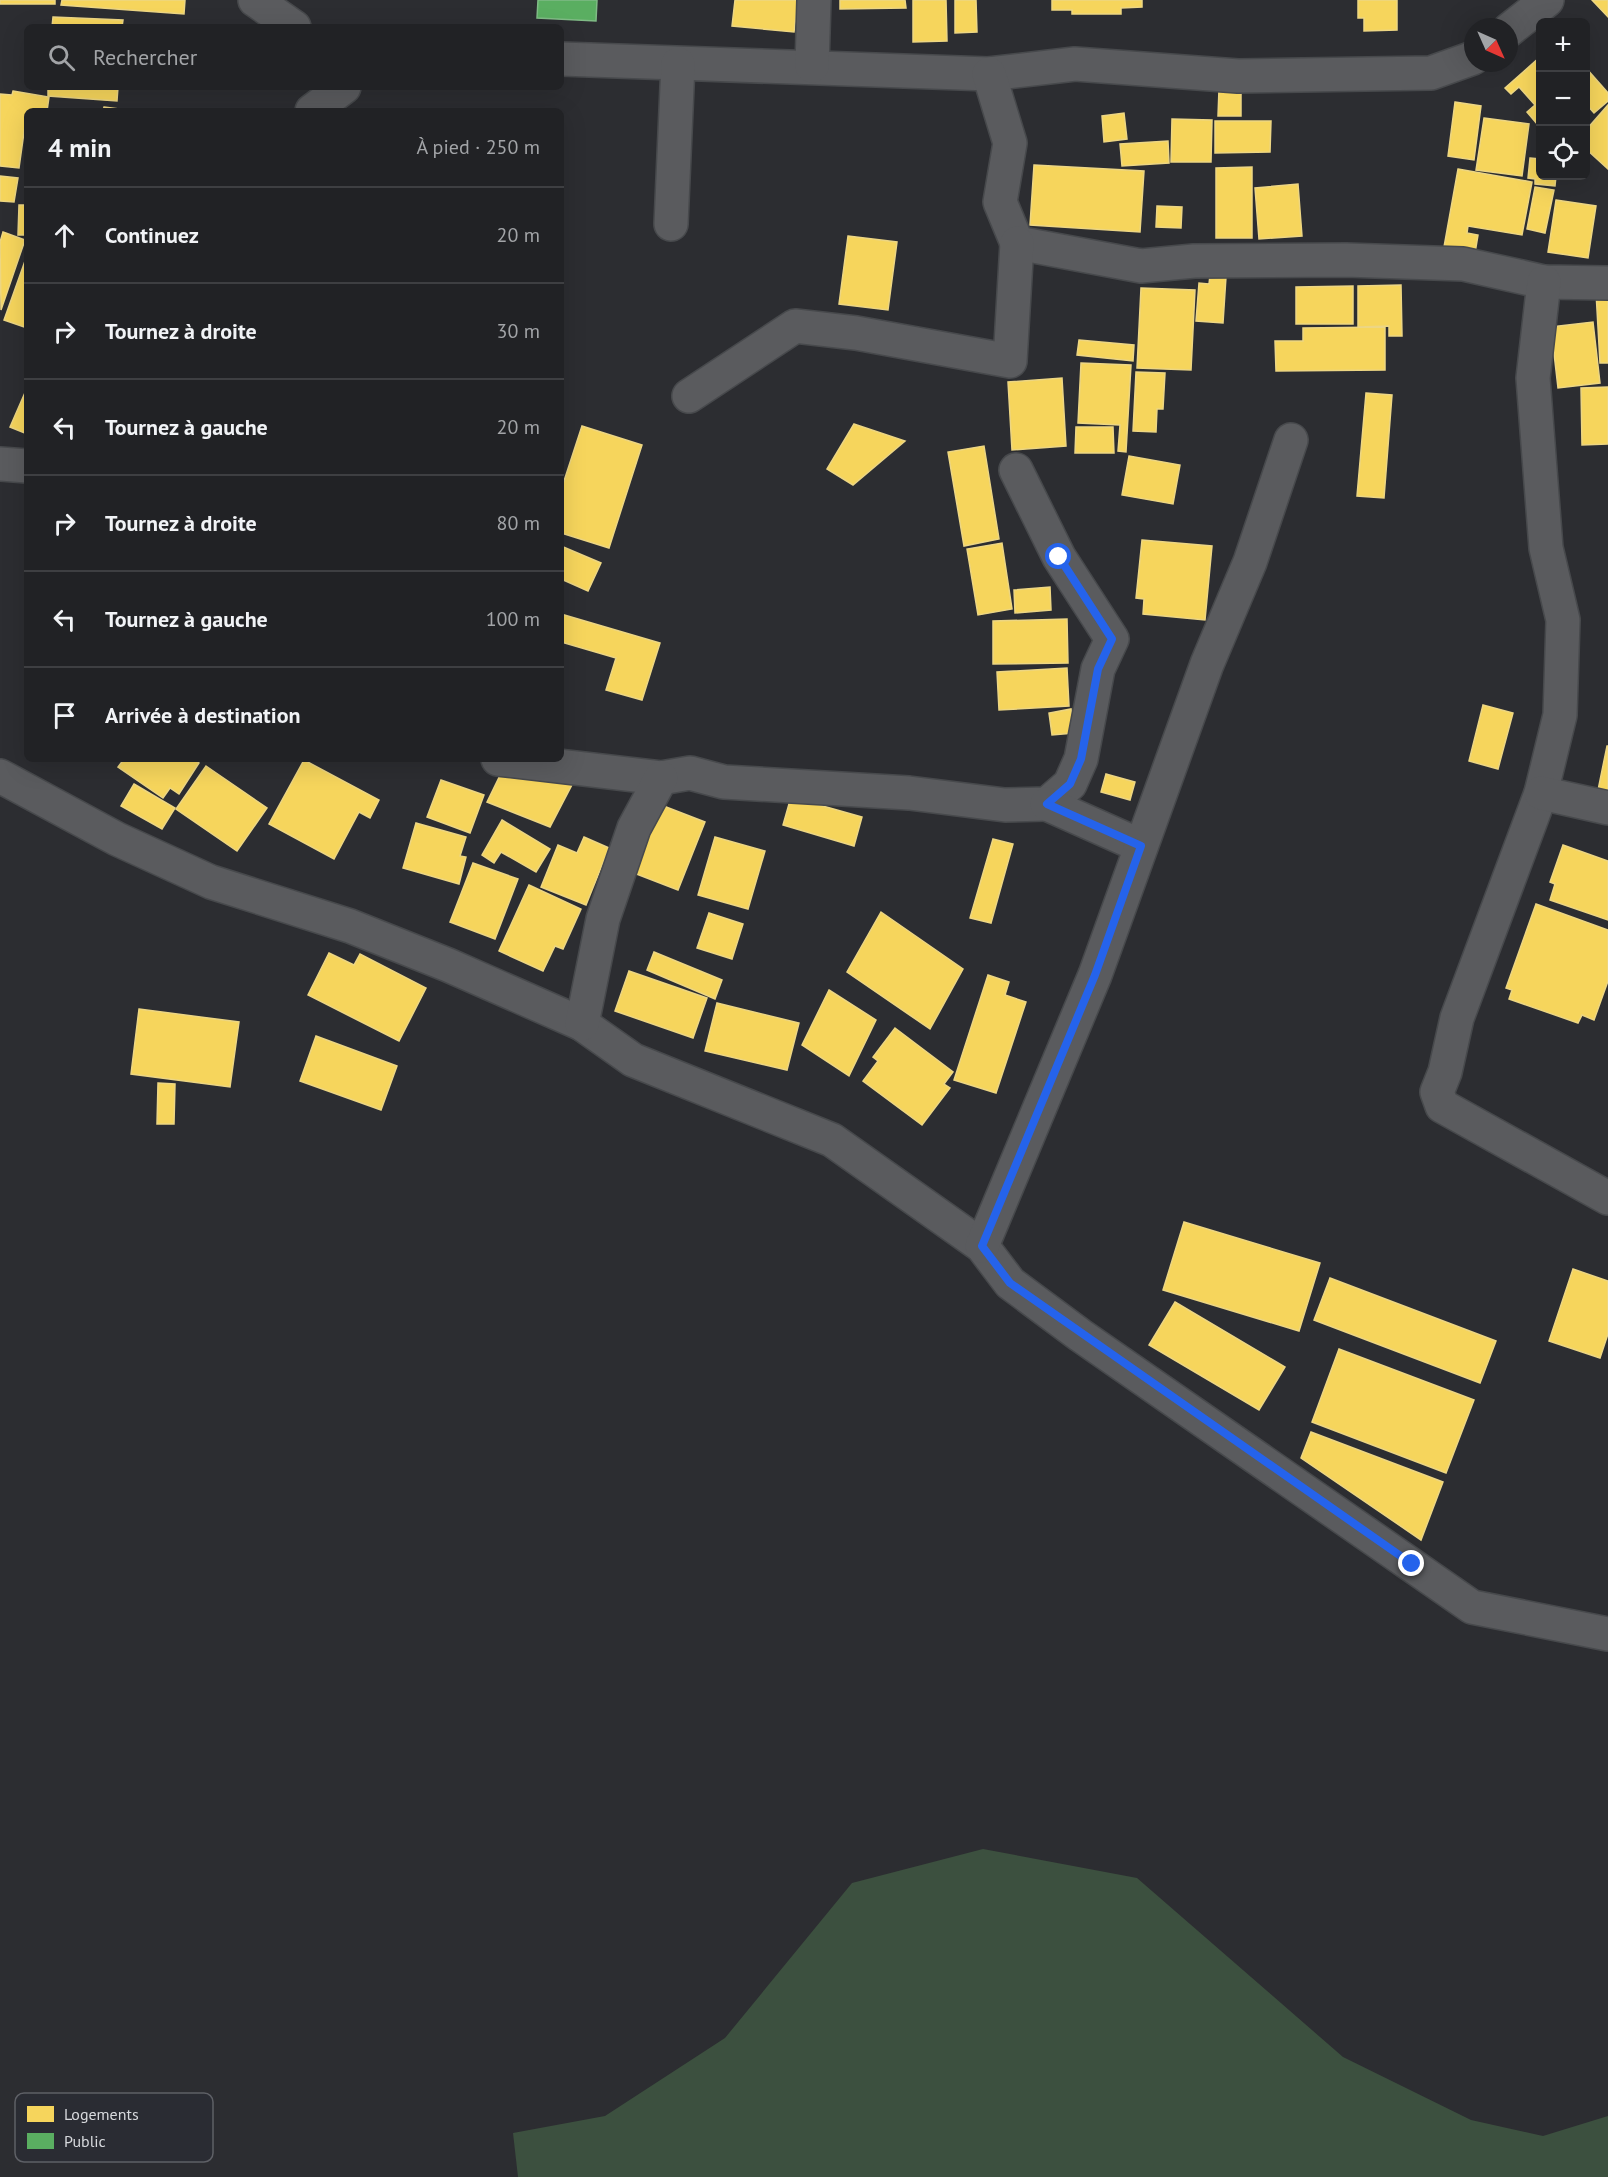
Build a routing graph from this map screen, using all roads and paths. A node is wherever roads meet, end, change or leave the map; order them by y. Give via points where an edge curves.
1 (255, 0) edge
2 (814, 0) edge
3 (1547, 0) edge
4 (1518, 23) edge
5 (290, 24) edge
6 (564, 59) edge
7 (1464, 61) edge
8 (678, 64) junction
9 (812, 66) junction
10 (989, 74) junction
11 (340, 90) edge
12 (316, 108) edge
13 (671, 224) dead end
14 (1017, 243) junction
15 (1544, 282) junction
16 (1608, 283) edge
17 (689, 396) dead end
18 (1291, 440) dead end
19 (0, 464) edge
20 (24, 466) edge
21 (1016, 470) dead end
22 (524, 762) edge
23 (0, 776) edge
24 (661, 778) junction
25 (1541, 793) junction
26 (1047, 804) junction
27 (1608, 808) edge
28 (1141, 846) junction
29 (582, 1024) junction
30 (1608, 1198) edge
31 (982, 1246) junction
32 (1608, 1634) edge

1 - 5 street
2 - 9 street
3 - 4 street
6 - 8 street
7 - 10 street via 1431,73 1238,76 1075,64
8 - 9 street
8 - 13 street
9 - 10 street
10 - 14 street via 1010,143 1000,202
11 - 12 street
14 - 15 street via 1141,266 1194,261 1346,260 1463,264
14 - 17 street via 1010,361 795,326
15 - 16 street
15 - 25 street via 1533,378 1546,548 1563,620 1560,715
18 - 28 street via 1250,562 1207,664
19 - 20 street
21 - 26 street via 1059,557 1112,639 1098,669 1081,759 1070,784
22 - 24 street
23 - 29 street via 117,839 211,882 350,926 448,964
24 - 26 street via 690,773 724,782 909,793 1005,806
24 - 29 street via 634,828 603,919
25 - 27 street
25 - 30 street via 1457,1018 1437,1092 1442,1106
26 - 28 street
28 - 31 street via 1095,975
29 - 31 street via 633,1060 831,1140
31 - 32 street via 1010,1283 1472,1607

